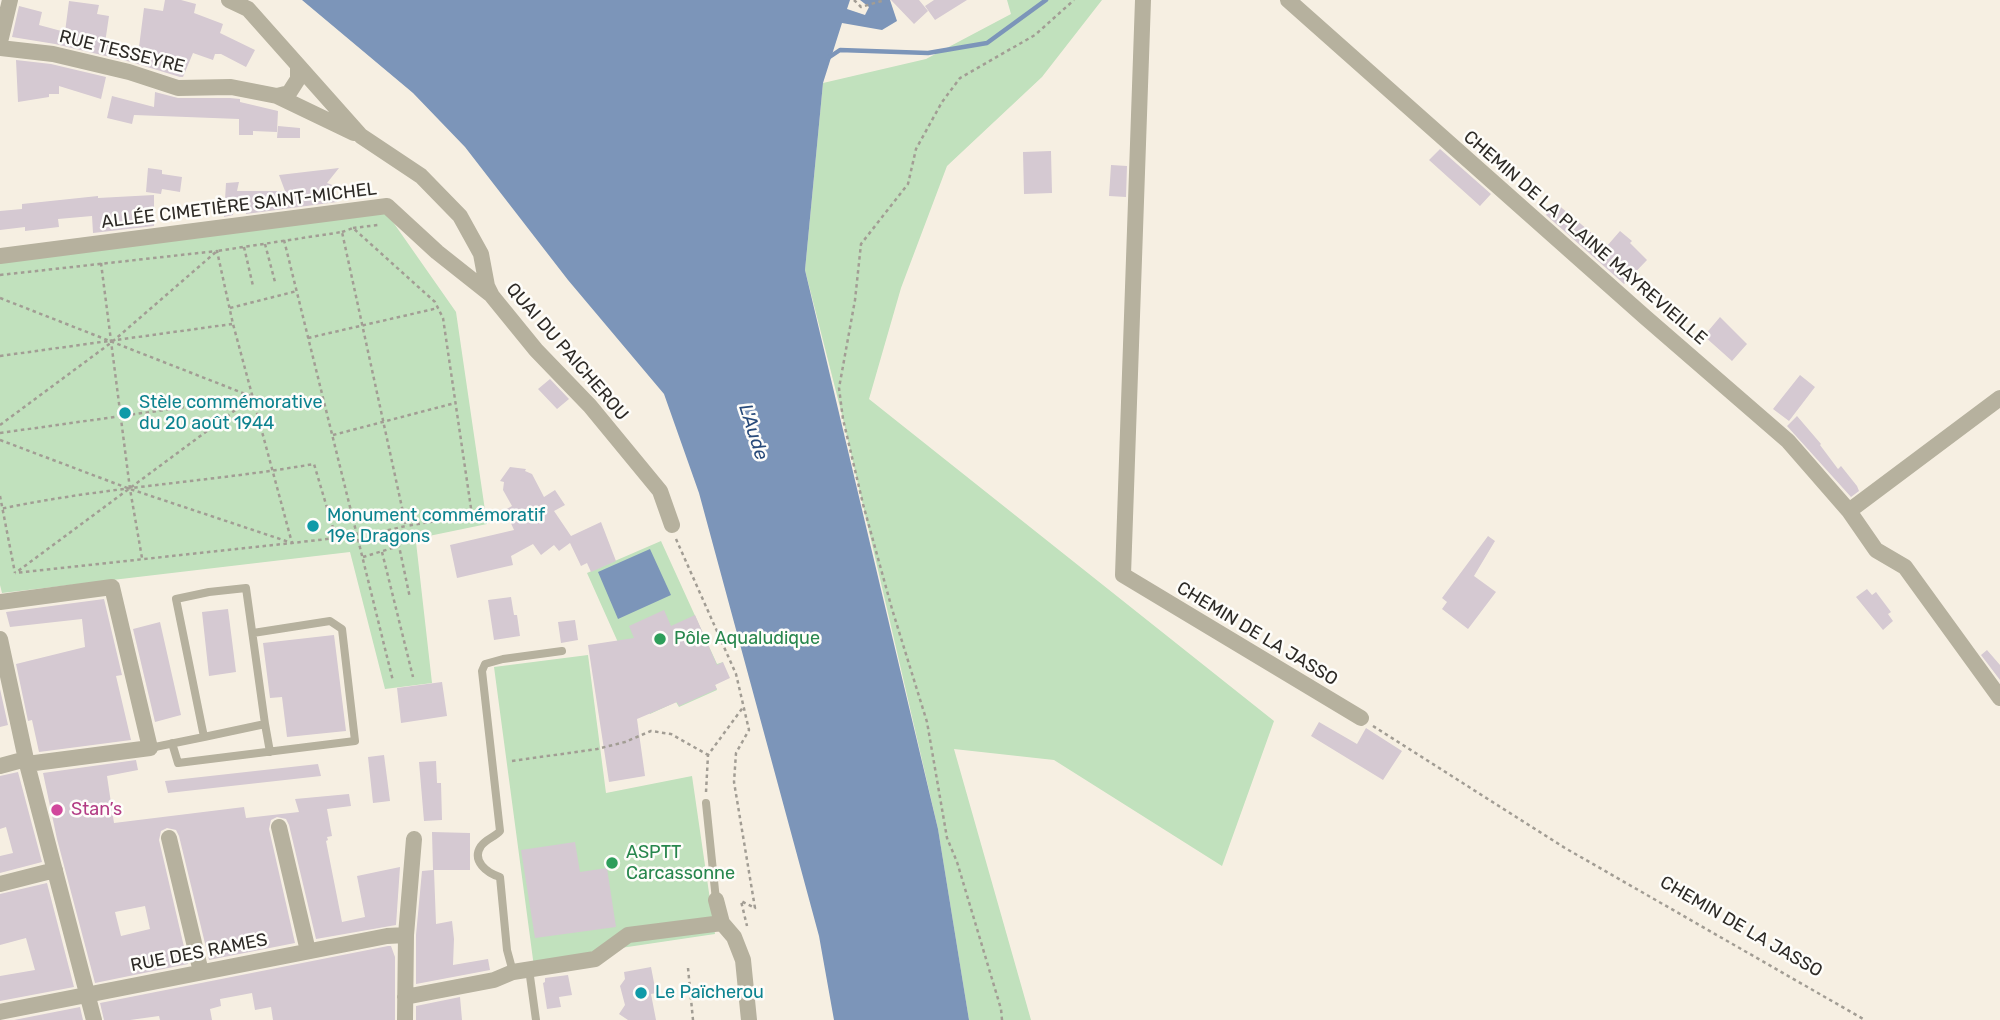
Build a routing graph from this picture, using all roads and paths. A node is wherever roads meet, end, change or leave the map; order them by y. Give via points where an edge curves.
1 (10, 0) edge
2 (229, 0) edge
3 (854, 0) edge
4 (885, 0) edge
5 (1074, 0) edge
6 (1143, 0) edge
7 (1288, 0) edge
8 (0, 42) edge
9 (0, 48) edge
10 (298, 66) junction
11 (277, 96) junction
12 (361, 136) junction
13 (378, 225) dead end
14 (353, 228) junction
15 (342, 232) junction
16 (285, 240) junction
17 (265, 243) junction
18 (244, 247) junction
19 (217, 251) junction
20 (0, 256) edge
21 (101, 263) junction
22 (0, 275) edge
23 (275, 282) dead end
24 (253, 286) dead end
25 (297, 290) junction
26 (492, 296) junction
27 (0, 298) edge
28 (230, 308) junction
29 (438, 308) junction
30 (233, 324) junction
31 (363, 325) junction
32 (308, 338) junction
33 (112, 342) junction
34 (0, 356) edge
35 (253, 397) junction
36 (2000, 398) edge
37 (455, 403) junction
38 (121, 416) junction
39 (383, 421) junction
40 (0, 425) edge
41 (0, 433) edge
42 (332, 435) junction
43 (0, 440) edge
44 (272, 471) junction
45 (130, 489) junction
46 (0, 496) edge
47 (1, 508) edge
48 (1849, 511) junction
49 (406, 526) junction
50 (672, 526) joint
51 (358, 537) junction
52 (292, 543) junction
53 (382, 552) junction
54 (363, 557) junction
55 (142, 558) junction
56 (15, 573) junction
57 (410, 598) dead end
58 (0, 602) edge
59 (253, 633) junction
60 (0, 639) edge
61 (562, 651) dead end
62 (413, 677) dead end
63 (393, 681) dead end
64 (2000, 698) edge
65 (744, 706) junction
66 (1361, 718) joint
67 (265, 724) junction
68 (204, 737) junction
69 (172, 743) junction
70 (150, 748) junction
71 (270, 752) junction
72 (708, 755) junction
73 (27, 761) junction
74 (512, 761) dead end
75 (0, 766) edge
76 (706, 803) joint
77 (279, 827) dead end
78 (169, 838) dead end
79 (414, 839) dead end
80 (55, 870) junction
81 (0, 884) edge
82 (716, 900) joint
83 (722, 923) junction
84 (406, 935) junction
85 (749, 936) dead end
86 (308, 951) junction
87 (688, 968) dead end
88 (521, 970) junction
89 (201, 972) junction
90 (87, 995) junction
91 (405, 997) junction
92 (0, 1012) edge
93 (94, 1020) edge
94 (405, 1020) edge
95 (536, 1020) edge
96 (693, 1020) edge
97 (749, 1020) edge
98 (1002, 1020) edge
99 (1866, 1020) edge

1 - 8 street
2 - 10 street, QUAI DU PAICHEROU via 248,9
3 - 4 path via 861,7
5 - 98 path via 1035,35 960,78 942,102 916,149 908,184 861,244 839,388 863,504 926,722 947,838
6 - 66 street, CHEMIN DE LA JASSO via 1122,575
7 - 48 street, CHEMIN DE LA PLAINE MAYREVIEILLE via 1788,441
9 - 11 street, RUE TESSEYRE via 53,54 178,88 231,87
10 - 11 street via 298,79 289,93
10 - 12 street, QUAI DU PAICHEROU
11 - 12 street, RUE TESSEYRE
12 - 26 street, QUAI DU PAICHEROU via 421,176 460,216 481,254
13 - 14 path
14 - 15 path
14 - 29 path
15 - 16 path
15 - 31 path
16 - 17 path
16 - 25 path
17 - 18 path
17 - 23 path
18 - 19 path
18 - 24 path
19 - 21 path
19 - 28 path
19 - 33 path
20 - 26 street, ALLÉE CIMETIÈRE SAINT-MICHEL via 387,206
21 - 22 path
21 - 33 path
25 - 28 path
25 - 32 path
26 - 50 street, QUAI DU PAICHEROU via 660,491
27 - 33 path
28 - 30 path
29 - 31 path
29 - 37 path
30 - 33 path
30 - 35 path
31 - 32 path
31 - 39 path
32 - 42 path
33 - 34 path
33 - 35 path
33 - 38 path
33 - 40 path
35 - 38 path
35 - 44 path
35 - 45 path
36 - 48 street
37 - 39 path
37 - 49 path via 472,515
38 - 41 path
38 - 45 path
39 - 42 path
39 - 49 path
42 - 51 path
43 - 45 path
44 - 45 path
44 - 52 path
44 - 52 path via 314,464 336,538
45 - 47 path
45 - 52 path
45 - 55 path
45 - 56 path
46 - 47 path
47 - 56 path
48 - 64 street, CHEMIN DE LA PLAINE MAYREVIEILLE via 1876,550 1905,567
49 - 51 path
50 - 65 path via 736,674
51 - 54 path
52 - 55 path
53 - 54 path
53 - 57 path via 399,546
53 - 62 path
54 - 63 path
55 - 56 path
58 - 70 street via 112,587
59 - 67 lane
59 - 68 lane via 246,588 176,599
59 - 71 lane via 330,621 342,629 355,741
60 - 73 street
61 - 88 lane via 503,659 485,664 482,671 500,831 481,845 478,854 482,867 500,877 507,950
65 - 72 path
65 - 85 path via 749,730 736,753 734,782 755,908 741,901
66 - 99 path, CHEMIN DE LA JASSO via 1565,848
67 - 68 lane
67 - 71 lane
68 - 69 lane
69 - 70 lane
69 - 71 lane via 178,763
70 - 73 street
72 - 74 path via 671,734 651,730 597,749
72 - 76 path
73 - 75 street
73 - 80 street
76 - 82 lane
77 - 86 street
78 - 89 street
79 - 84 street
80 - 81 street
80 - 90 street
82 - 83 street
83 - 88 street via 628,935 595,959
83 - 97 street via 734,937 743,960
84 - 86 street, RUE DES RAMES
84 - 91 street
86 - 89 street, RUE DES RAMES
87 - 96 path
88 - 91 street via 494,980
88 - 95 lane
89 - 90 street, RUE DES RAMES
90 - 92 street, RUE DES RAMES
90 - 93 street
91 - 94 street

